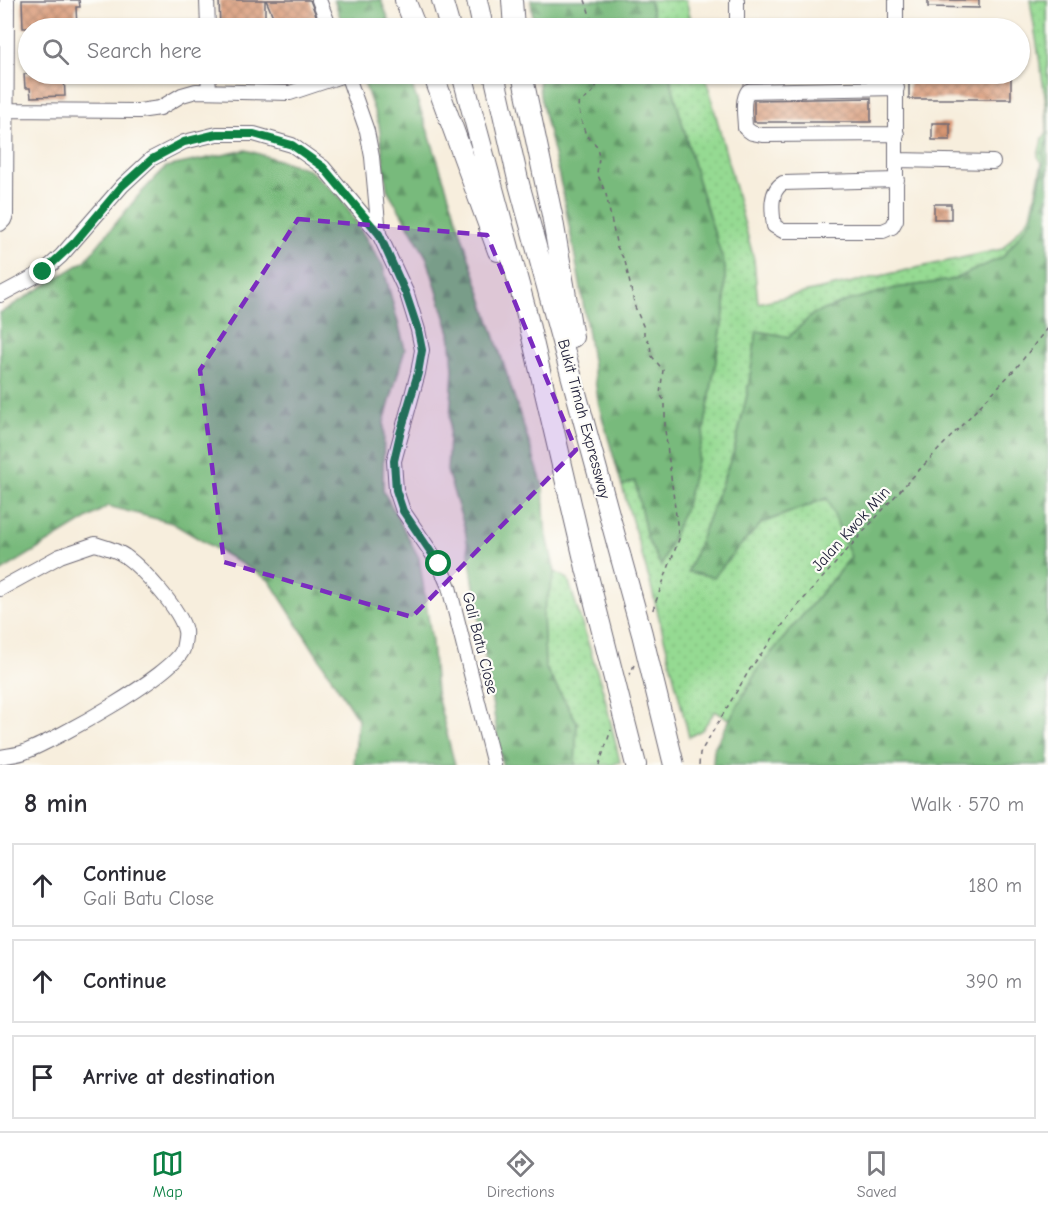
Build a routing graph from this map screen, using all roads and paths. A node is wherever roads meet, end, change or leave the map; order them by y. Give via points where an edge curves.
1 (7, 0) edge
2 (207, 0) edge
3 (319, 0) edge
4 (405, 0) edge
5 (442, 0) edge
6 (477, 0) edge
7 (512, 0) edge
8 (585, 0) edge
9 (737, 0) edge
10 (896, 0) edge
11 (208, 18) edge
12 (326, 18) edge
13 (412, 18) edge
14 (447, 18) edge
15 (481, 18) edge
16 (513, 18) edge
17 (591, 18) edge
18 (737, 18) edge
19 (896, 18) edge
20 (208, 84) edge
21 (317, 84) edge
22 (351, 84) edge
23 (436, 84) edge
24 (465, 84) edge
25 (496, 84) edge
26 (524, 84) edge
27 (599, 84) edge
28 (897, 84) edge
29 (897, 88) junction
30 (208, 90) junction
31 (4, 110) edge
32 (897, 134) junction
33 (897, 160) junction
34 (993, 162) dead end
35 (897, 180) junction
36 (0, 224) edge
37 (379, 234) junction
38 (0, 295) edge
39 (525, 307) junction
40 (1048, 327) edge
41 (589, 435) junction
42 (0, 589) edge
43 (649, 620) dead end
44 (634, 665) dead end
45 (630, 676) dead end
46 (610, 732) dead end
47 (0, 757) edge
48 (494, 765) edge
49 (599, 765) edge
50 (636, 765) edge
51 (674, 765) edge
52 (699, 765) edge

1 - 31 street
2 - 11 street
3 - 12 street
4 - 13 highway
5 - 14 highway
6 - 15 highway
7 - 16 highway
8 - 17 path
9 - 18 street
10 - 19 street
20 - 30 street
21 - 30 street via 290,93
22 - 37 street via 372,157
23 - 39 highway via 513,292
24 - 39 highway, Bukit Timah Expressway
25 - 41 highway, Bukit Timah Expressway via 519,184
26 - 41 highway via 552,215
27 - 43 path via 578,104 586,135 597,146 597,173 635,307 651,355 663,370 660,393 665,402 679,539
28 - 29 street
29 - 32 street
29 - 32 street via 748,92 744,106 746,128 762,135
30 - 31 street via 190,92 160,108 139,111
31 - 36 street via 6,215
32 - 33 street
33 - 34 street
33 - 35 street
35 - 35 street via 896,220 892,228 783,231 774,226 773,194 783,183
37 - 38 street via 323,167 292,145 254,134 217,134 184,142 152,159 122,186 61,256 43,272
37 - 48 street, Gali Batu Close via 406,294 422,350 394,461 396,490 403,511 439,564 449,587
39 - 50 highway, Bukit Timah Expressway, bridge
40 - 52 path, Jalan Kwok Min via 1017,367 793,611 750,669 700,753
41 - 51 highway, Bukit Timah Expressway, bridge
42 - 47 street via 60,556 96,544 123,555 143,570 177,613 185,632 183,650 175,662 145,683 68,732 24,753
44 - 45 path
46 - 49 path

